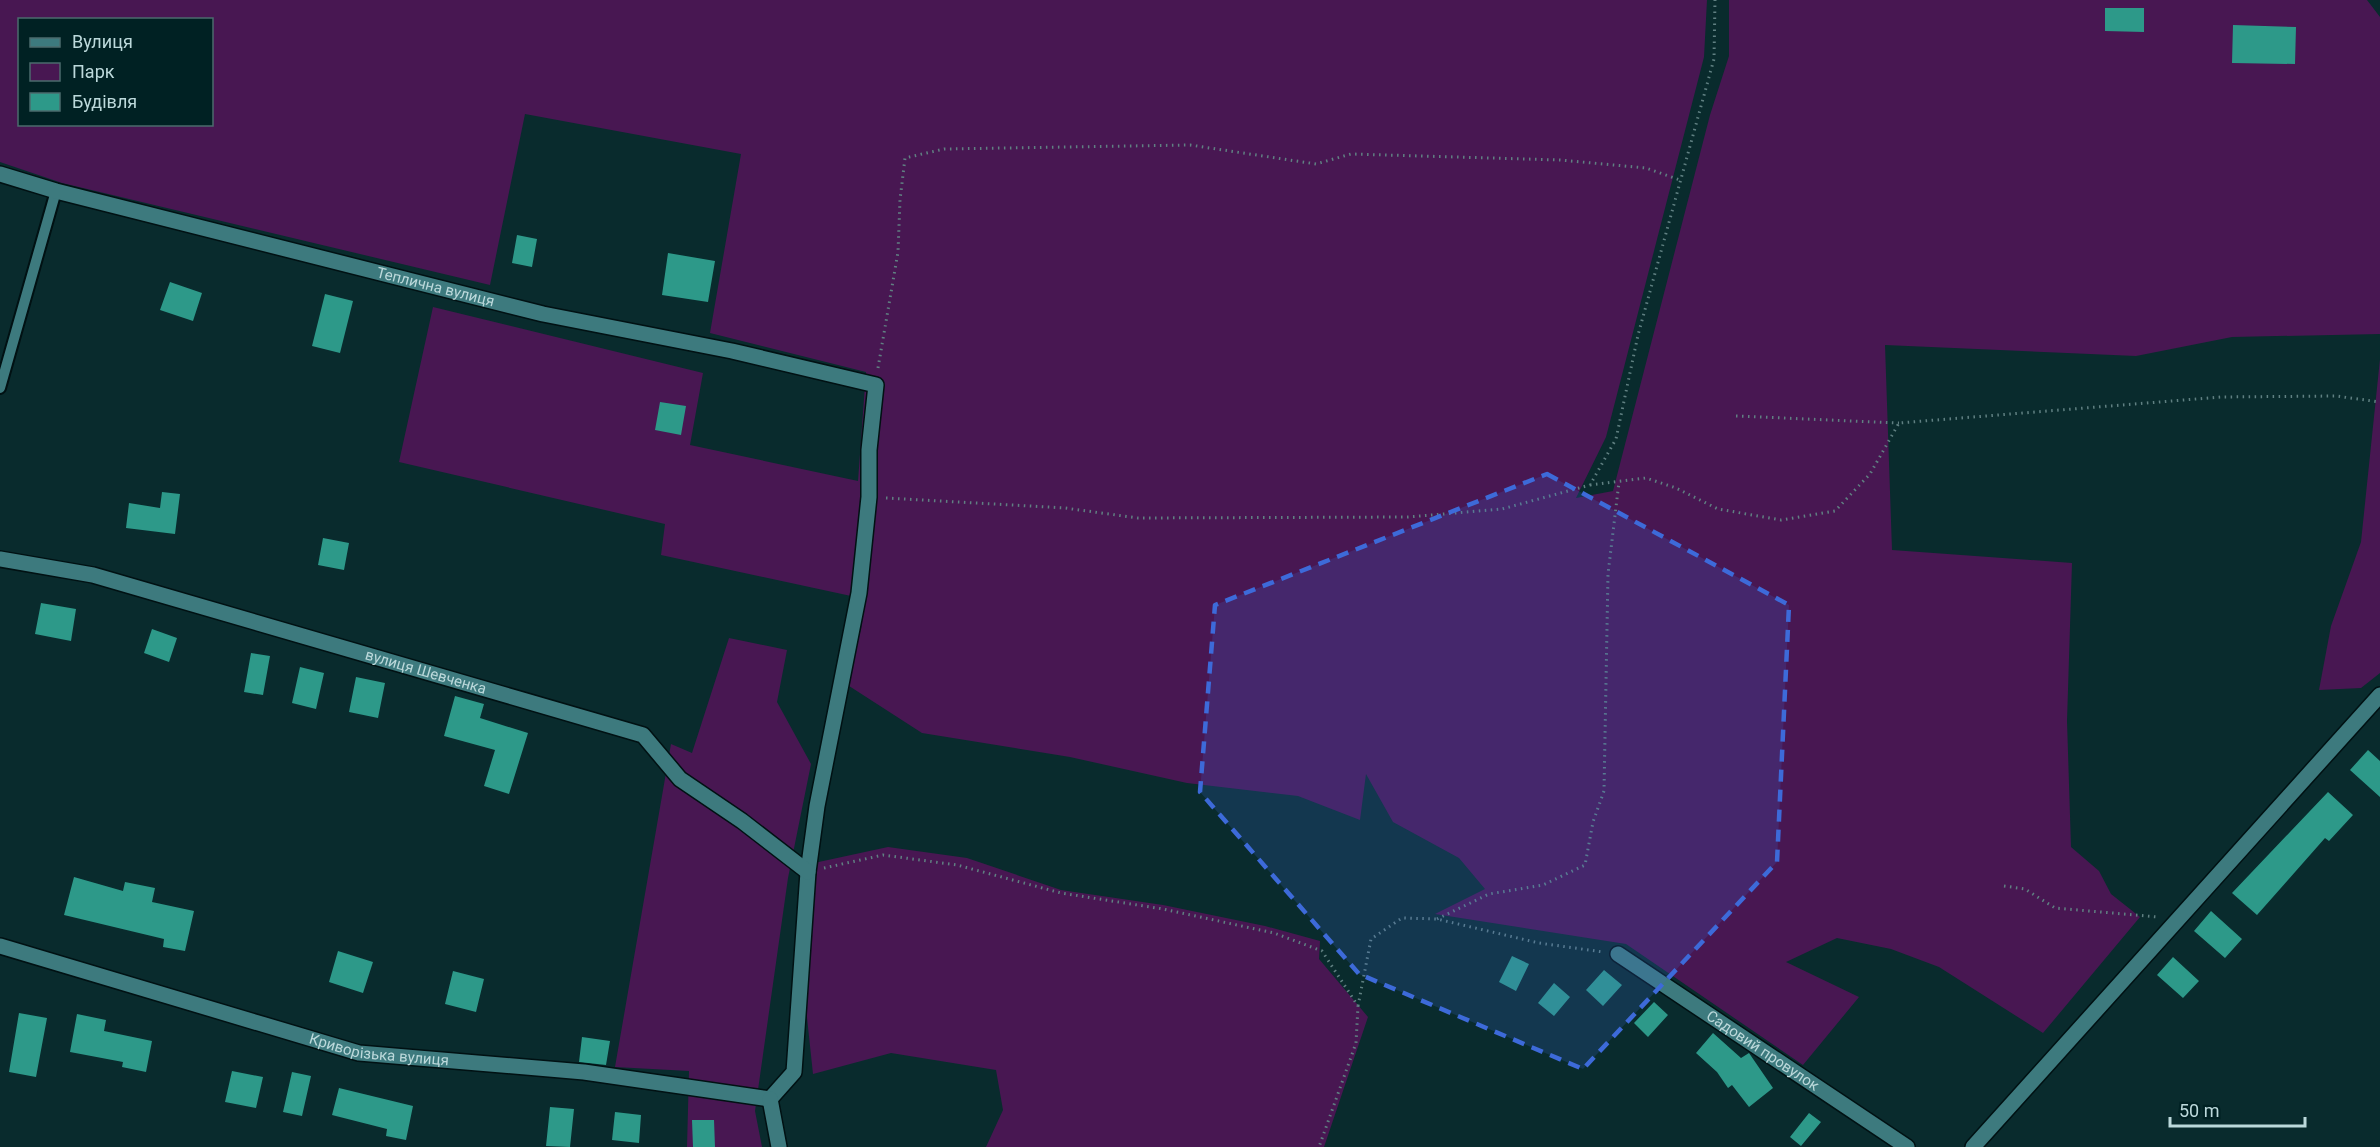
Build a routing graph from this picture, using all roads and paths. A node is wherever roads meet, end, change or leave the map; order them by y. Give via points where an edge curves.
1 (1715, 0) edge
2 (0, 174) edge
3 (1680, 180) junction
4 (56, 191) junction
5 (876, 385) junction
6 (0, 387) edge
7 (2380, 402) edge
8 (1736, 416) dead end
9 (1899, 423) junction
10 (1619, 482) junction
11 (1590, 485) junction
12 (869, 497) junction
13 (0, 559) edge
14 (2380, 695) edge
15 (808, 872) junction
16 (2004, 886) dead end
17 (1437, 919) junction
18 (2178, 919) junction
19 (0, 946) edge
20 (1618, 954) joint
21 (1358, 1006) junction
22 (770, 1099) junction
23 (779, 1147) edge
24 (1319, 1147) edge
25 (1907, 1147) edge
26 (1973, 1147) edge

1 - 3 path via 1714,59
2 - 4 street, Теплична вулиця
3 - 5 path via 1646,168 1560,160 1351,154 1316,164 1190,145 944,149 905,158 898,252
3 - 11 path via 1638,335 1616,439
4 - 5 street, Теплична вулиця via 543,314 732,351
4 - 6 lane
5 - 12 street
7 - 9 path via 2336,396 2221,398
8 - 9 path
9 - 10 path via 1870,474 1835,511 1780,520 1719,509 1646,478
10 - 11 path
10 - 17 path via 1608,574 1604,791 1585,865 1543,885 1489,894
11 - 12 path via 1502,509 1408,517 1138,518 1065,508
12 - 15 street via 859,592
13 - 15 street, вулиця Шевченка via 93,575 643,735 680,779
14 - 18 street
15 - 21 path via 883,855 957,865 1061,893 1163,909 1274,933 1322,951
15 - 22 street via 794,1072
16 - 18 path via 2025,889 2055,909
17 - 20 path via 1539,944
17 - 21 path via 1402,918 1371,939
18 - 26 street
19 - 22 street, Криворізька вулиця via 359,1053 584,1072
20 - 25 street, Садовий провулок
21 - 24 path via 1356,1043
22 - 23 street

